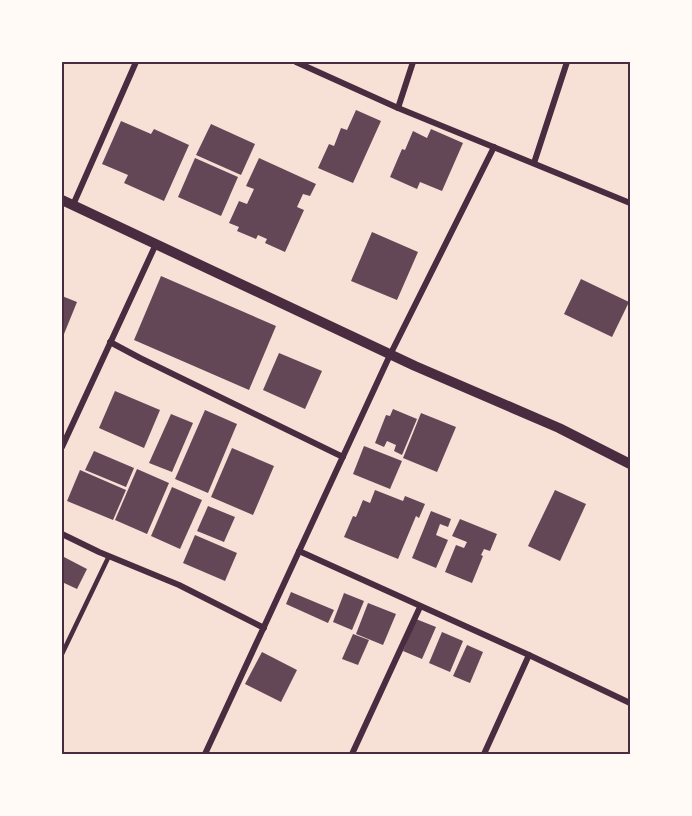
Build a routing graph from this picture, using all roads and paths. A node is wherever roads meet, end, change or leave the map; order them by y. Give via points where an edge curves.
1 (136, 62) edge
2 (296, 62) edge
3 (413, 62) edge
4 (567, 62) edge
5 (398, 108) junction
6 (494, 147) junction
7 (534, 163) junction
8 (62, 200) edge
9 (630, 203) edge
10 (74, 205) junction
11 (156, 244) junction
12 (110, 342) junction
13 (390, 355) junction
14 (62, 447) edge
15 (343, 457) junction
16 (630, 464) edge
17 (62, 534) edge
18 (299, 551) junction
19 (109, 556) junction
20 (420, 607) junction
21 (264, 628) junction
22 (62, 654) edge
23 (529, 655) junction
24 (630, 702) edge
25 (205, 754) edge
26 (352, 754) edge
27 (484, 754) edge

1 - 10 street
2 - 5 street
3 - 5 street
4 - 7 street
5 - 6 street
6 - 7 street
6 - 13 street
7 - 9 street
8 - 10 street
10 - 11 street
11 - 12 street
11 - 13 street
12 - 14 street
12 - 15 street
13 - 15 street
13 - 16 street via 559,428
15 - 18 street
17 - 19 street
18 - 20 street
18 - 21 street
19 - 21 street via 179,585
19 - 22 lane
20 - 23 street
20 - 26 street
21 - 25 street
23 - 24 street
23 - 27 street

